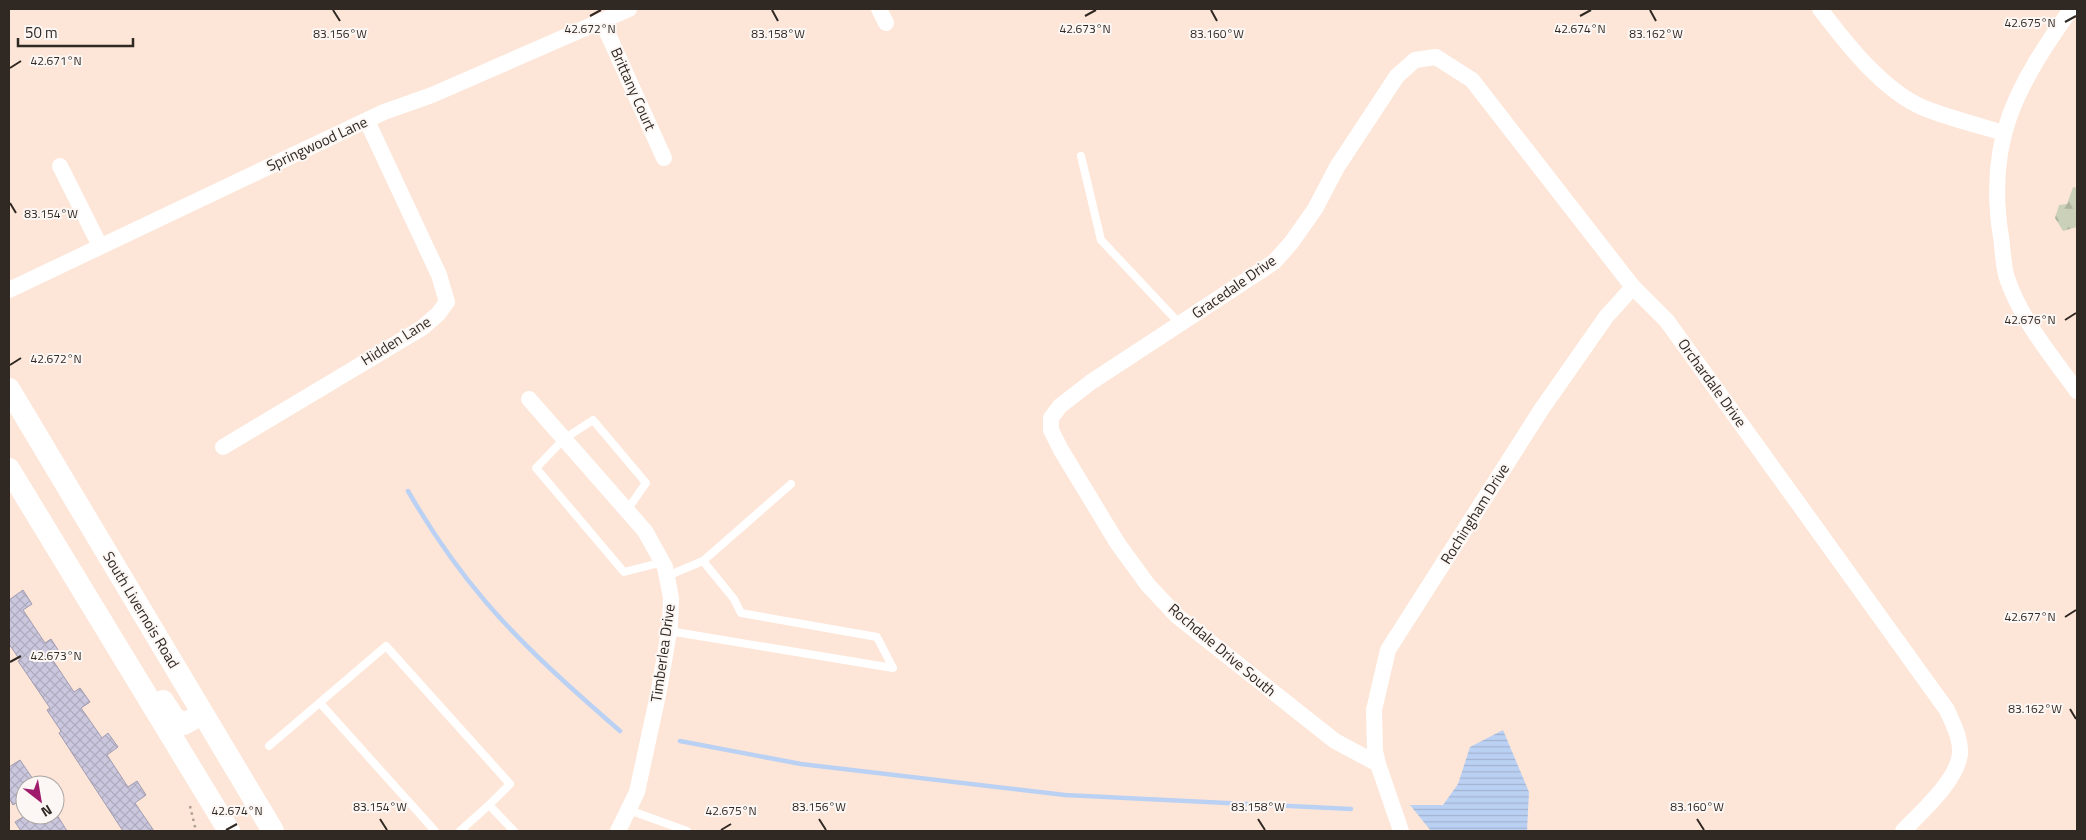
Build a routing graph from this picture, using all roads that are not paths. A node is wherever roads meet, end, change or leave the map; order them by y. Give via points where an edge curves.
1 (629, 9) edge
2 (1820, 9) edge
3 (2071, 9) edge
4 (602, 21) junction
5 (1436, 56) joint
6 (367, 120) junction
7 (2004, 133) junction
8 (1081, 156) dead end
9 (664, 158) dead end
10 (60, 166) dead end
11 (100, 246) junction
12 (1633, 287) junction
13 (9, 290) edge
14 (1180, 324) junction
15 (9, 390) edge
16 (2077, 391) edge
17 (529, 399) dead end
18 (9, 414) edge
19 (1050, 418) joint
20 (564, 439) junction
21 (223, 447) dead end
22 (9, 468) edge
23 (791, 484) dead end
24 (68, 489) junction
25 (627, 510) junction
26 (703, 561) junction
27 (665, 569) junction
28 (101, 620) junction
29 (669, 631) junction
30 (320, 703) junction
31 (202, 714) junction
32 (269, 746) dead end
33 (1378, 764) junction
34 (489, 806) junction
35 (628, 810) junction
36 (229, 831) edge
37 (273, 831) edge
38 (435, 831) edge
39 (460, 831) edge
40 (514, 831) edge
41 (618, 831) edge
42 (687, 831) edge
43 (1401, 831) edge
44 (1904, 831) edge

1 - 4 street, Springwood Lane
2 - 7 street via 1850,48 1884,83 1922,108
3 - 7 street via 2024,80
4 - 6 street, Springwood Lane
4 - 9 street, Brittany Court
5 - 12 street, Orchardale Drive via 1472,80
5 - 14 street, Gracedale Drive via 1415,60 1397,76 1337,167 1315,209 1274,262
6 - 11 street, Springwood Lane
6 - 21 street, Hidden Lane via 439,274 446,302 422,328
7 - 16 street via 1998,156 1997,193 2007,278 2031,327
8 - 14 lane via 1101,240
10 - 11 street
11 - 13 street, Springwood Lane
12 - 33 street, Rochingham Drive via 1606,317 1541,410 1388,650 1374,710
12 - 44 street, Orchardale Drive via 1672,328 1947,710 1958,734 1960,754 1955,769 1934,800
14 - 19 street, Gracedale Drive via 1090,382
15 - 24 main road, South Livernois Road
17 - 20 street, Timberlea Drive
18 - 24 main road via 44,468
19 - 33 street, Rochdale Drive South via 1051,430 1061,450 1118,544 1148,586 1177,616 1335,741
20 - 25 street, Timberlea Drive
20 - 25 lane via 593,420 646,483
20 - 27 lane via 536,468 624,572
22 - 28 main road
23 - 26 lane
24 - 31 main road, South Livernois Road
25 - 27 street, Timberlea Drive via 645,531
26 - 27 lane
26 - 29 lane via 734,599 741,614 877,637 893,668
27 - 29 street, Timberlea Drive via 671,598
28 - 31 main road via 127,640 174,718 184,724
28 - 36 main road
29 - 35 street, Timberlea Drive via 637,792
30 - 32 lane
30 - 34 lane via 386,646 510,784
30 - 38 lane
31 - 37 main road, South Livernois Road
33 - 43 street
34 - 39 lane
34 - 40 lane
35 - 41 street, Timberlea Drive
35 - 42 lane

